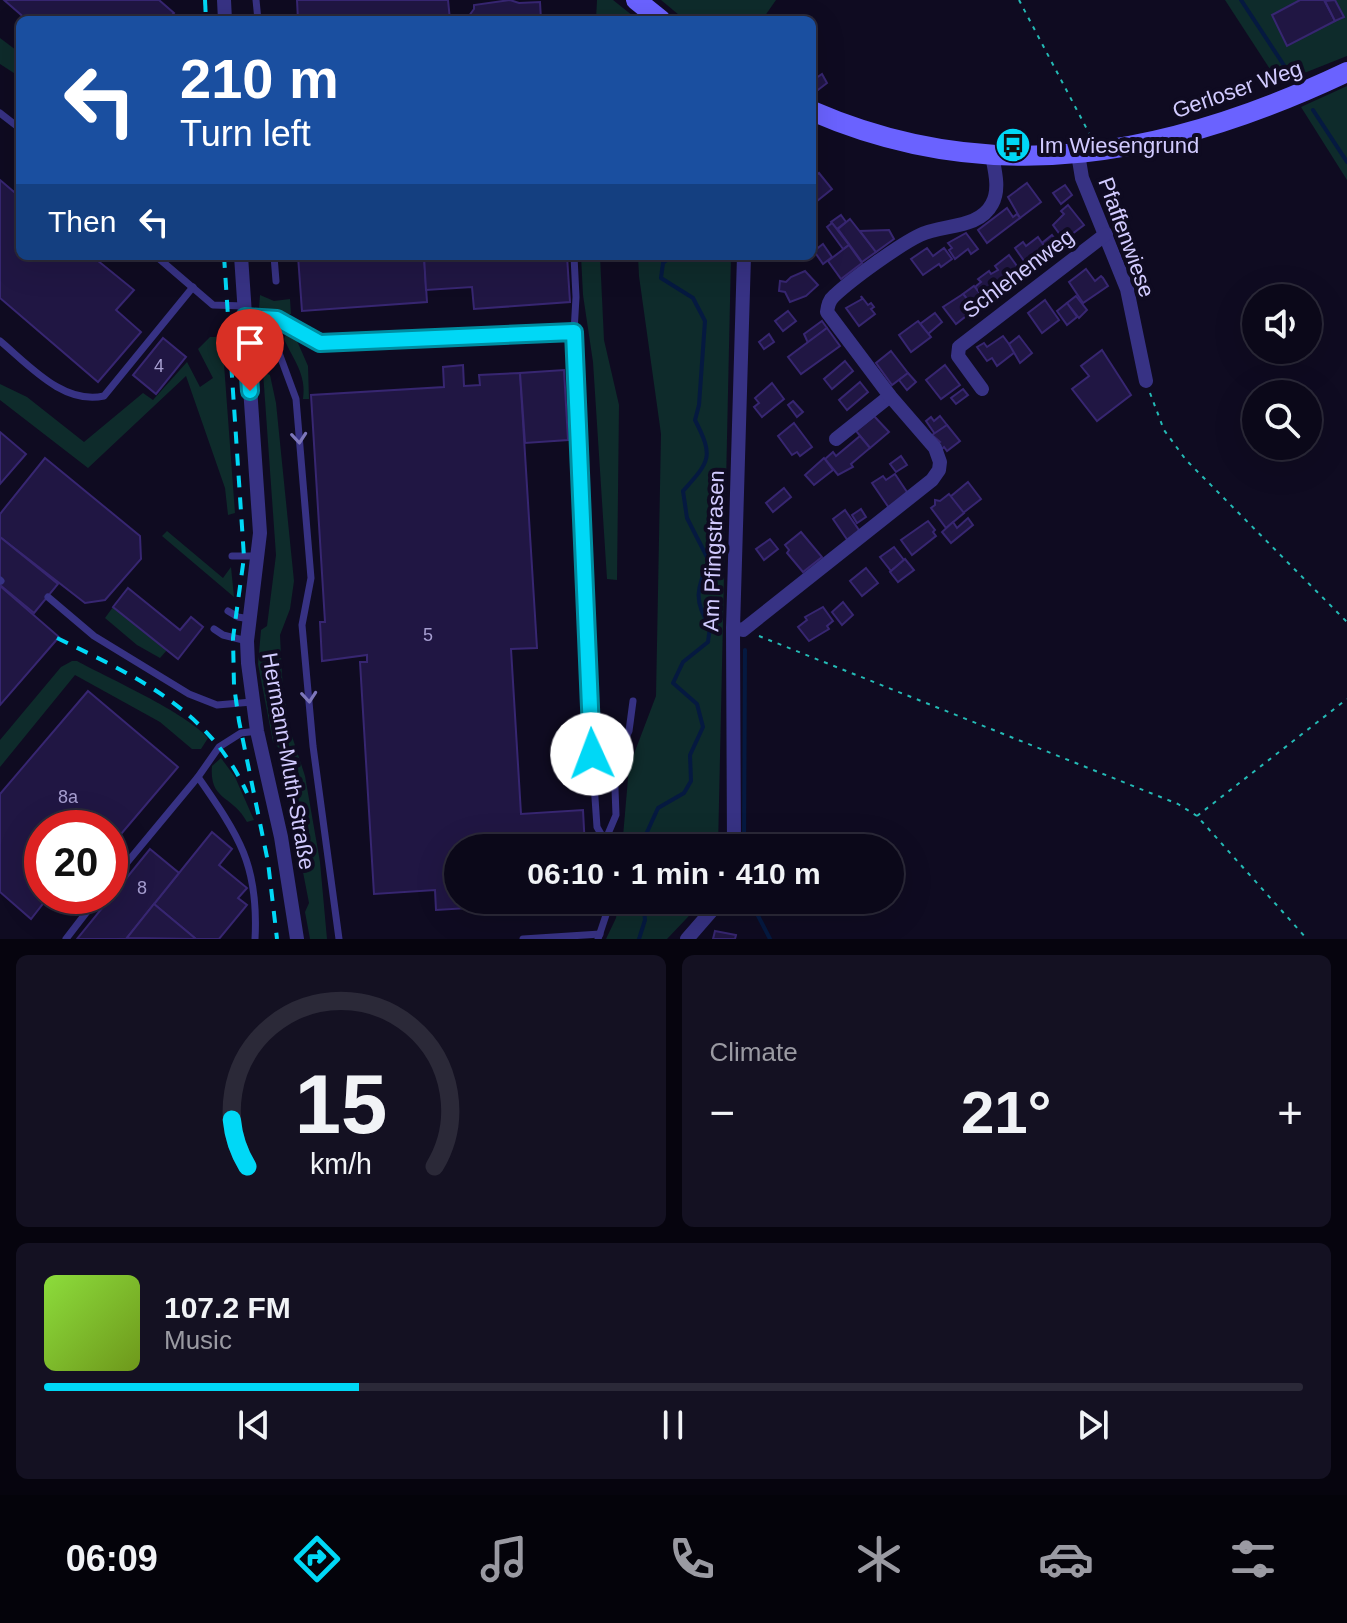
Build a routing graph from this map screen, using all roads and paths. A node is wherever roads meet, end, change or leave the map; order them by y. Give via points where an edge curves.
1 (636, 0) edge
2 (1019, 0) edge
3 (656, 16) edge
4 (1347, 72) edge
5 (816, 112) edge
6 (0, 113) edge
7 (16, 125) edge
8 (1085, 153) junction
9 (992, 156) junction
10 (1106, 234) junction
11 (161, 260) edge
12 (241, 260) edge
13 (274, 260) edge
14 (574, 260) edge
15 (744, 260) edge
16 (276, 281) dead end
17 (193, 287) junction
18 (245, 312) junction
19 (574, 332) junction
20 (246, 334) junction
21 (0, 341) edge
22 (1146, 381) joint
23 (982, 389) dead end
24 (890, 396) junction
25 (836, 439) dead end
26 (232, 556) dead end
27 (257, 556) junction
28 (48, 597) dead end
29 (228, 611) dead end
30 (250, 619) junction
31 (1347, 622) edge
32 (214, 629) dead end
33 (738, 629) junction
34 (247, 641) junction
35 (1347, 699) edge
36 (633, 701) dead end
37 (252, 702) junction
38 (257, 731) junction
39 (198, 777) junction
40 (1197, 816) junction
41 (600, 834) edge
42 (609, 834) edge
43 (734, 834) edge
44 (128, 861) edge
45 (85, 914) edge
46 (606, 914) edge
47 (709, 914) edge
48 (599, 936) edge
49 (66, 939) edge
50 (255, 939) edge
51 (297, 939) edge
52 (339, 939) edge
53 (523, 939) edge
54 (687, 939) edge
55 (1307, 939) edge

1 - 3 street
2 - 8 path via 1088,130
4 - 8 street, Gerloser Weg via 1198,132
5 - 9 street, Gerloser Weg via 895,141
6 - 7 lane
8 - 9 street, Gerloser Weg
8 - 10 street, Pfaffenwiese via 1082,178
9 - 24 street via 997,191 984,215 922,234 829,303 831,320
10 - 22 street, Pfaffenwiese via 1127,289
10 - 23 street, Schlehenweg via 959,347 958,356
11 - 17 lane
12 - 18 street, Hermann-Muth-Straße
13 - 16 lane
14 - 19 lane
15 - 33 street, Am Pfingstrasen
17 - 18 lane via 213,305
17 - 21 lane via 104,396 87,400 52,385
18 - 19 lane via 277,319 320,343
18 - 20 street, Hermann-Muth-Straße
19 - 41 lane via 592,754
20 - 27 street, Hermann-Muth-Straße via 260,533
20 -> 52 lane via 272,334 296,399 311,578 302,625
22 - 31 path via 1164,430 1186,460
24 - 25 street
24 - 33 street via 935,448 939,470
26 - 27 lane
27 - 30 street, Hermann-Muth-Straße
28 - 37 lane via 94,636 189,694 217,705
29 - 30 lane
30 - 34 street, Hermann-Muth-Straße
32 - 34 lane
33 - 40 path
33 - 43 street, Am Pfingstrasen
34 - 37 street, Hermann-Muth-Straße
35 - 40 path
36 - 42 lane via 629,731 614,763 616,815
37 - 38 street, Hermann-Muth-Straße
38 - 39 lane via 241,733 219,747
38 - 51 street, Hermann-Muth-Straße
39 - 44 lane
39 - 50 lane via 241,842 257,910
40 - 55 path
45 - 49 lane
46 - 48 lane
47 - 54 street
48 - 53 lane

